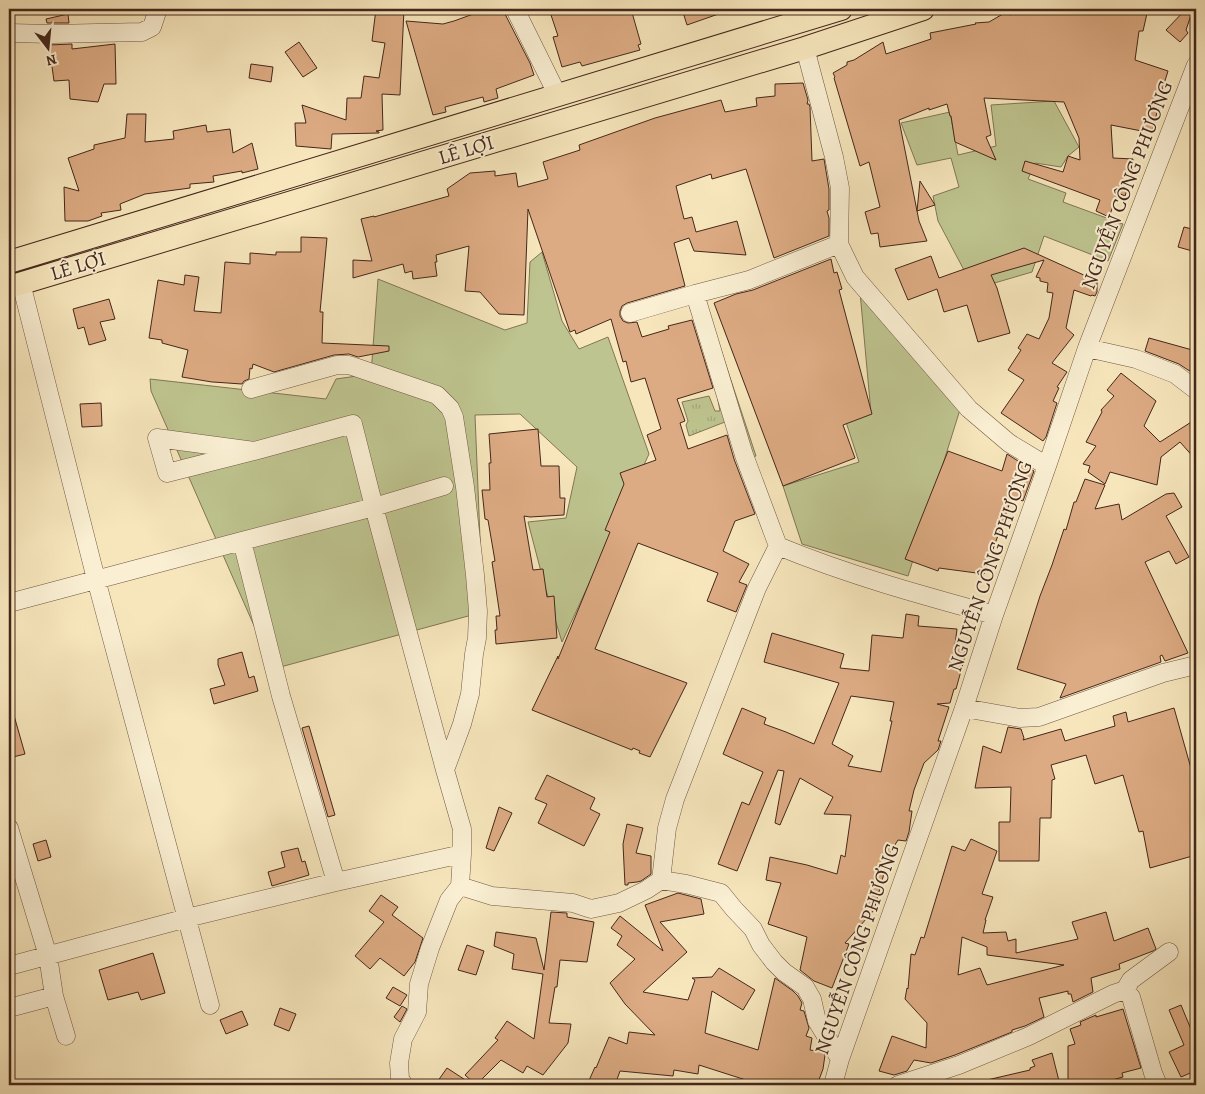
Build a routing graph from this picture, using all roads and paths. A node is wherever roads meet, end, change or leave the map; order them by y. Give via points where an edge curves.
1 (158, 9) edge
2 (515, 9) edge
3 (840, 9) edge
4 (923, 9) edge
5 (797, 22) junction
6 (9, 33) edge
7 (805, 48) junction
8 (1196, 65) edge
9 (558, 96) junction
10 (566, 120) junction
11 (839, 244) junction
12 (12, 261) edge
13 (15, 285) edge
14 (695, 294) junction
15 (630, 313) dead end
16 (1087, 348) junction
17 (251, 389) dead end
18 (1196, 390) edge
19 (254, 451) junction
20 (1047, 466) junction
21 (444, 486) dead end
22 (374, 507) junction
23 (242, 541) junction
24 (778, 546) junction
25 (96, 580) junction
26 (9, 603) edge
27 (994, 615) junction
28 (1196, 665) edge
29 (964, 708) junction
30 (445, 770) junction
31 (9, 828) edge
32 (462, 854) junction
33 (661, 880) junction
34 (336, 882) junction
35 (460, 886) junction
36 (187, 918) junction
37 (1169, 952) dead end
38 (48, 956) junction
39 (9, 966) edge
40 (1125, 990) junction
41 (54, 996) junction
42 (210, 1005) dead end
43 (9, 1008) edge
44 (66, 1036) dead end
45 (840, 1059) junction
46 (404, 1085) edge
47 (833, 1085) edge
48 (898, 1085) edge
49 (1158, 1085) edge

1 - 6 street via 152,27 142,32
2 - 9 street
3 - 5 main road, LÊ LỢI
4 - 7 main road, LÊ LỢI
5 - 7 main road
5 - 9 main road, LÊ LỢI
7 - 10 main road, LÊ LỢI
7 - 11 street via 840,188
8 - 16 street, NGUYỄN CÔNG PHƯƠNG
9 - 10 main road
9 - 12 main road, LÊ LỢI
10 - 13 main road, LÊ LỢI
11 - 14 street via 749,280
11 - 20 street via 855,277 969,409 1009,443
12 - 13 main road
13 - 25 street
14 - 15 street
14 - 24 street via 744,455
16 - 18 street via 1136,359 1175,374
16 - 20 street, NGUYỄN CÔNG PHƯƠNG
17 - 30 street via 337,365 349,365 437,396 450,408 464,487 478,611 470,694
19 - 19 street via 235,448 157,438 168,473
19 - 22 street via 354,424
20 - 27 street, NGUYỄN CÔNG PHƯƠNG
21 - 22 street
22 - 23 street
22 - 30 street
23 - 25 street
23 - 34 street via 281,696
24 - 27 street via 811,560
24 - 33 street via 757,588 675,799 667,828
25 - 26 street
25 - 36 street
27 - 29 street, NGUYỄN CÔNG PHƯƠNG
28 - 29 street via 1040,716 1020,718
29 - 45 street, NGUYỄN CÔNG PHƯƠNG
30 - 32 street via 462,829
31 - 38 street
32 - 34 street
32 - 35 street
33 - 35 street via 619,903 591,909 573,903 492,896
33 - 45 street via 721,893 753,929 774,962 805,987 818,1020
34 - 36 street
35 - 46 street via 449,900 430,948 419,984 417,1012 403,1039 400,1079
36 - 38 street
36 - 42 street
37 - 40 street via 1131,980
38 - 39 street
38 - 41 street
40 - 48 street via 1029,1036 959,1065
40 - 49 street via 1131,996
41 - 43 street
41 - 44 street
45 - 47 street, NGUYỄN CÔNG PHƯƠNG

